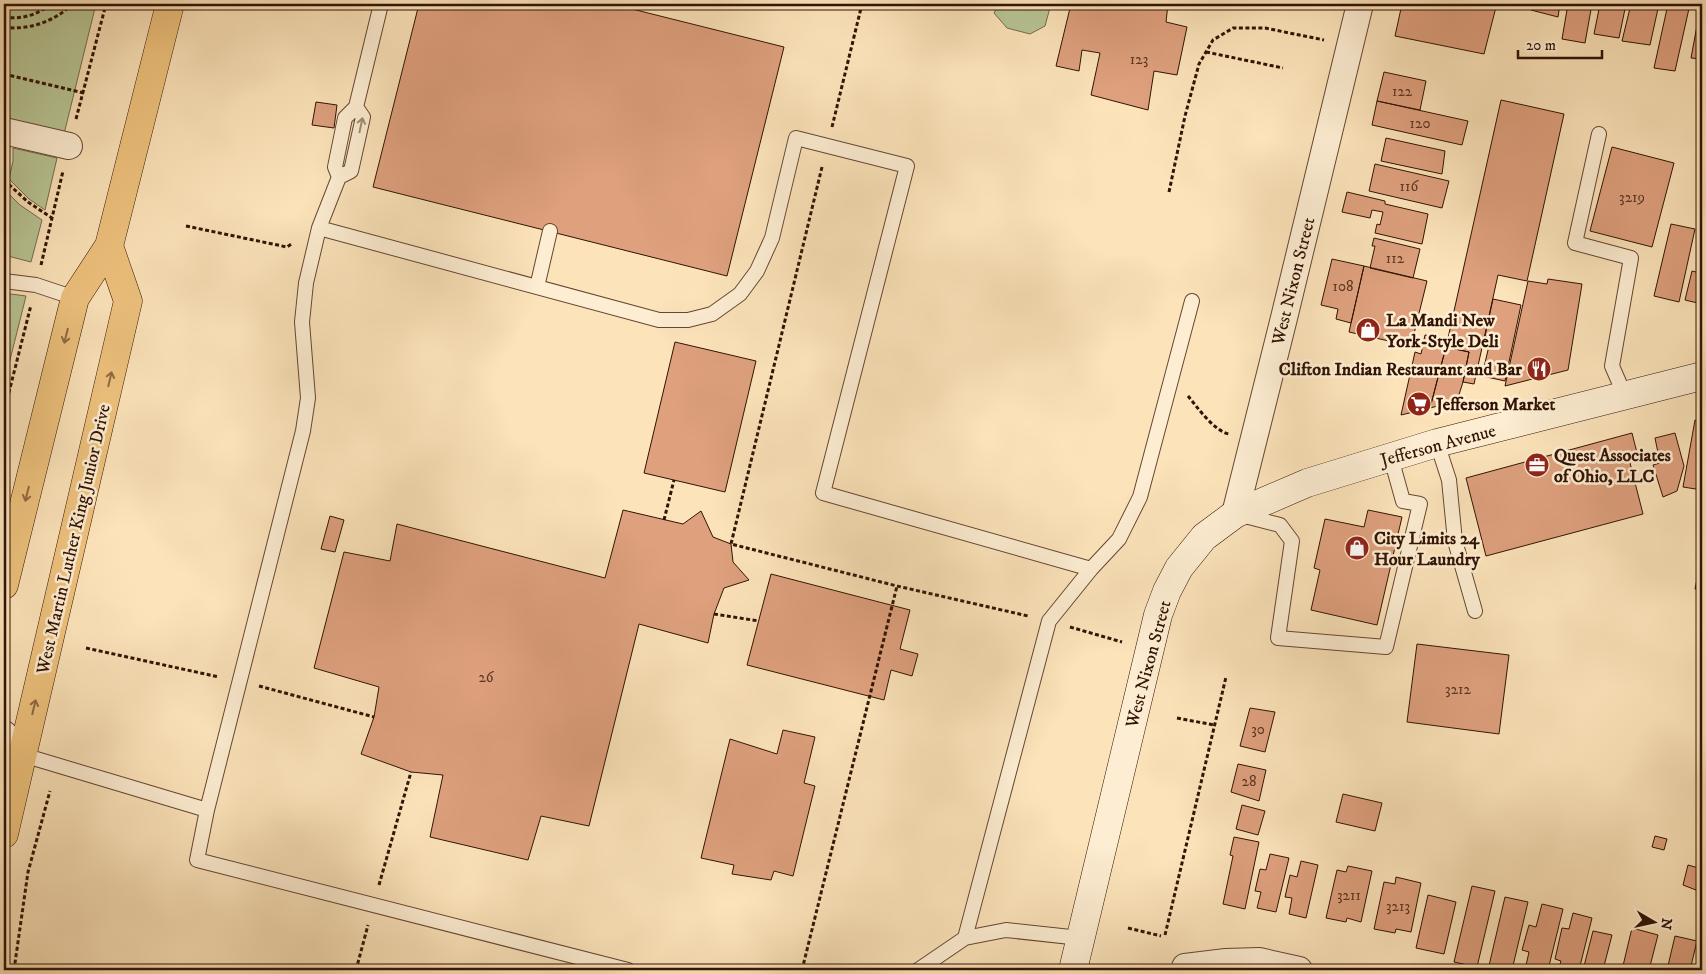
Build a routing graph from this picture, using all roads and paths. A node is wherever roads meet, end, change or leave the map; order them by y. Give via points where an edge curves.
1 (50, 4) edge
2 (72, 4) edge
3 (106, 4) edge
4 (170, 4) edge
5 (381, 4) edge
6 (862, 4) edge
7 (1360, 4) edge
8 (4, 17) edge
9 (11, 19) junction
10 (4, 28) edge
11 (10, 28) junction
12 (1332, 42) dead end
13 (1206, 52) junction
14 (1283, 68) dead end
15 (4, 74) edge
16 (84, 93) junction
17 (4, 131) edge
18 (1599, 134) dead end
19 (70, 146) junction
20 (828, 146) junction
21 (4, 180) edge
22 (1169, 192) dead end
23 (52, 218) junction
24 (186, 226) dead end
25 (319, 228) junction
26 (550, 231) dead end
27 (109, 246) junction
28 (4, 281) edge
29 (36, 285) junction
30 (537, 287) junction
31 (75, 298) junction
32 (1192, 301) dead end
33 (1702, 376) edge
34 (1169, 387) junction
35 (1625, 396) junction
36 (4, 412) edge
37 (1234, 435) dead end
38 (1437, 443) junction
39 (1391, 458) junction
40 (674, 480) dead end
41 (1235, 514) junction
42 (664, 520) dead end
43 (15, 544) junction
44 (4, 568) edge
45 (1091, 569) junction
46 (4, 585) edge
47 (897, 586) junction
48 (1475, 611) dead end
49 (714, 614) dead end
50 (758, 621) dead end
51 (1049, 621) junction
52 (1125, 643) dead end
53 (1226, 677) dead end
54 (1177, 718) dead end
55 (1214, 724) junction
56 (4, 734) edge
57 (13, 753) edge
58 (411, 772) dead end
59 (50, 791) dead end
60 (207, 810) junction
61 (4, 834) edge
62 (373, 905) junction
63 (1128, 928) dead end
64 (965, 938) junction
65 (1080, 938) junction
66 (1185, 967) dead end
67 (14, 970) edge
68 (356, 970) edge
69 (628, 970) edge
70 (802, 970) edge
71 (918, 970) edge
72 (1073, 970) edge
73 (1299, 970) edge

1 - 9 path via 36,13
2 - 11 path via 63,14 38,25
3 - 16 path
4 - 27 main road
5 - 25 lane via 356,106 345,118 335,167 339,177
6 - 20 path
7 - 41 street, West Nixon Street
8 - 9 path
9 - 11 path
10 - 11 path
12 - 13 path via 1266,28 1233,28 1213,40
13 - 14 path
13 - 22 path via 1199,64 1187,107
15 - 16 path
16 - 19 path
17 - 19 street
18 - 35 lane via 1575,243 1631,258 1612,366
19 - 23 path
20 - 30 lane via 796,138 772,238 757,271 740,294 712,314 688,320 659,320
20 - 45 lane via 907,166 823,492
20 - 47 path via 731,544
21 - 23 path
23 - 29 path
24 - 25 path via 287,247
25 - 30 lane
25 - 60 lane via 306,283 302,322 308,398 303,431
26 - 30 lane
27 - 31 main road
57 -> 27 main road, West Martin Luther King Junior Drive via 128,300
28 - 29 lane
29 - 31 lane
29 - 36 path
31 -> 43 main road
32 - 34 lane
33 - 35 street, Jefferson Avenue
34 - 37 path via 1184,391 1223,433
34 - 45 lane via 1140,497 1119,539
35 - 38 street, Jefferson Avenue
38 - 39 street, Jefferson Avenue
38 - 48 lane via 1449,480 1455,541
39 - 41 street, Jefferson Avenue via 1307,483
39 - 41 lane via 1403,501 1420,504 1386,647 1278,638 1292,541 1280,525
40 - 42 path
41 - 65 street, West Nixon Street via 1204,537 1180,568 1158,615
43 - 44 main road
43 - 46 main road
45 - 51 lane
47 - 51 path
47 - 70 path
49 - 50 path
51 - 52 path
51 - 64 lane
53 - 55 path
54 - 55 path
55 - 63 path via 1163,935
56 - 57 street
57 - 60 lane
57 - 61 main road, West Martin Luther King Junior Drive
58 - 62 path
59 - 67 path via 28,872
60 - 62 lane via 197,860
62 - 68 path
62 - 69 lane
64 - 65 lane via 1006,930
64 - 71 lane
65 - 72 street, West Nixon Street
66 - 73 street via 1259,961

